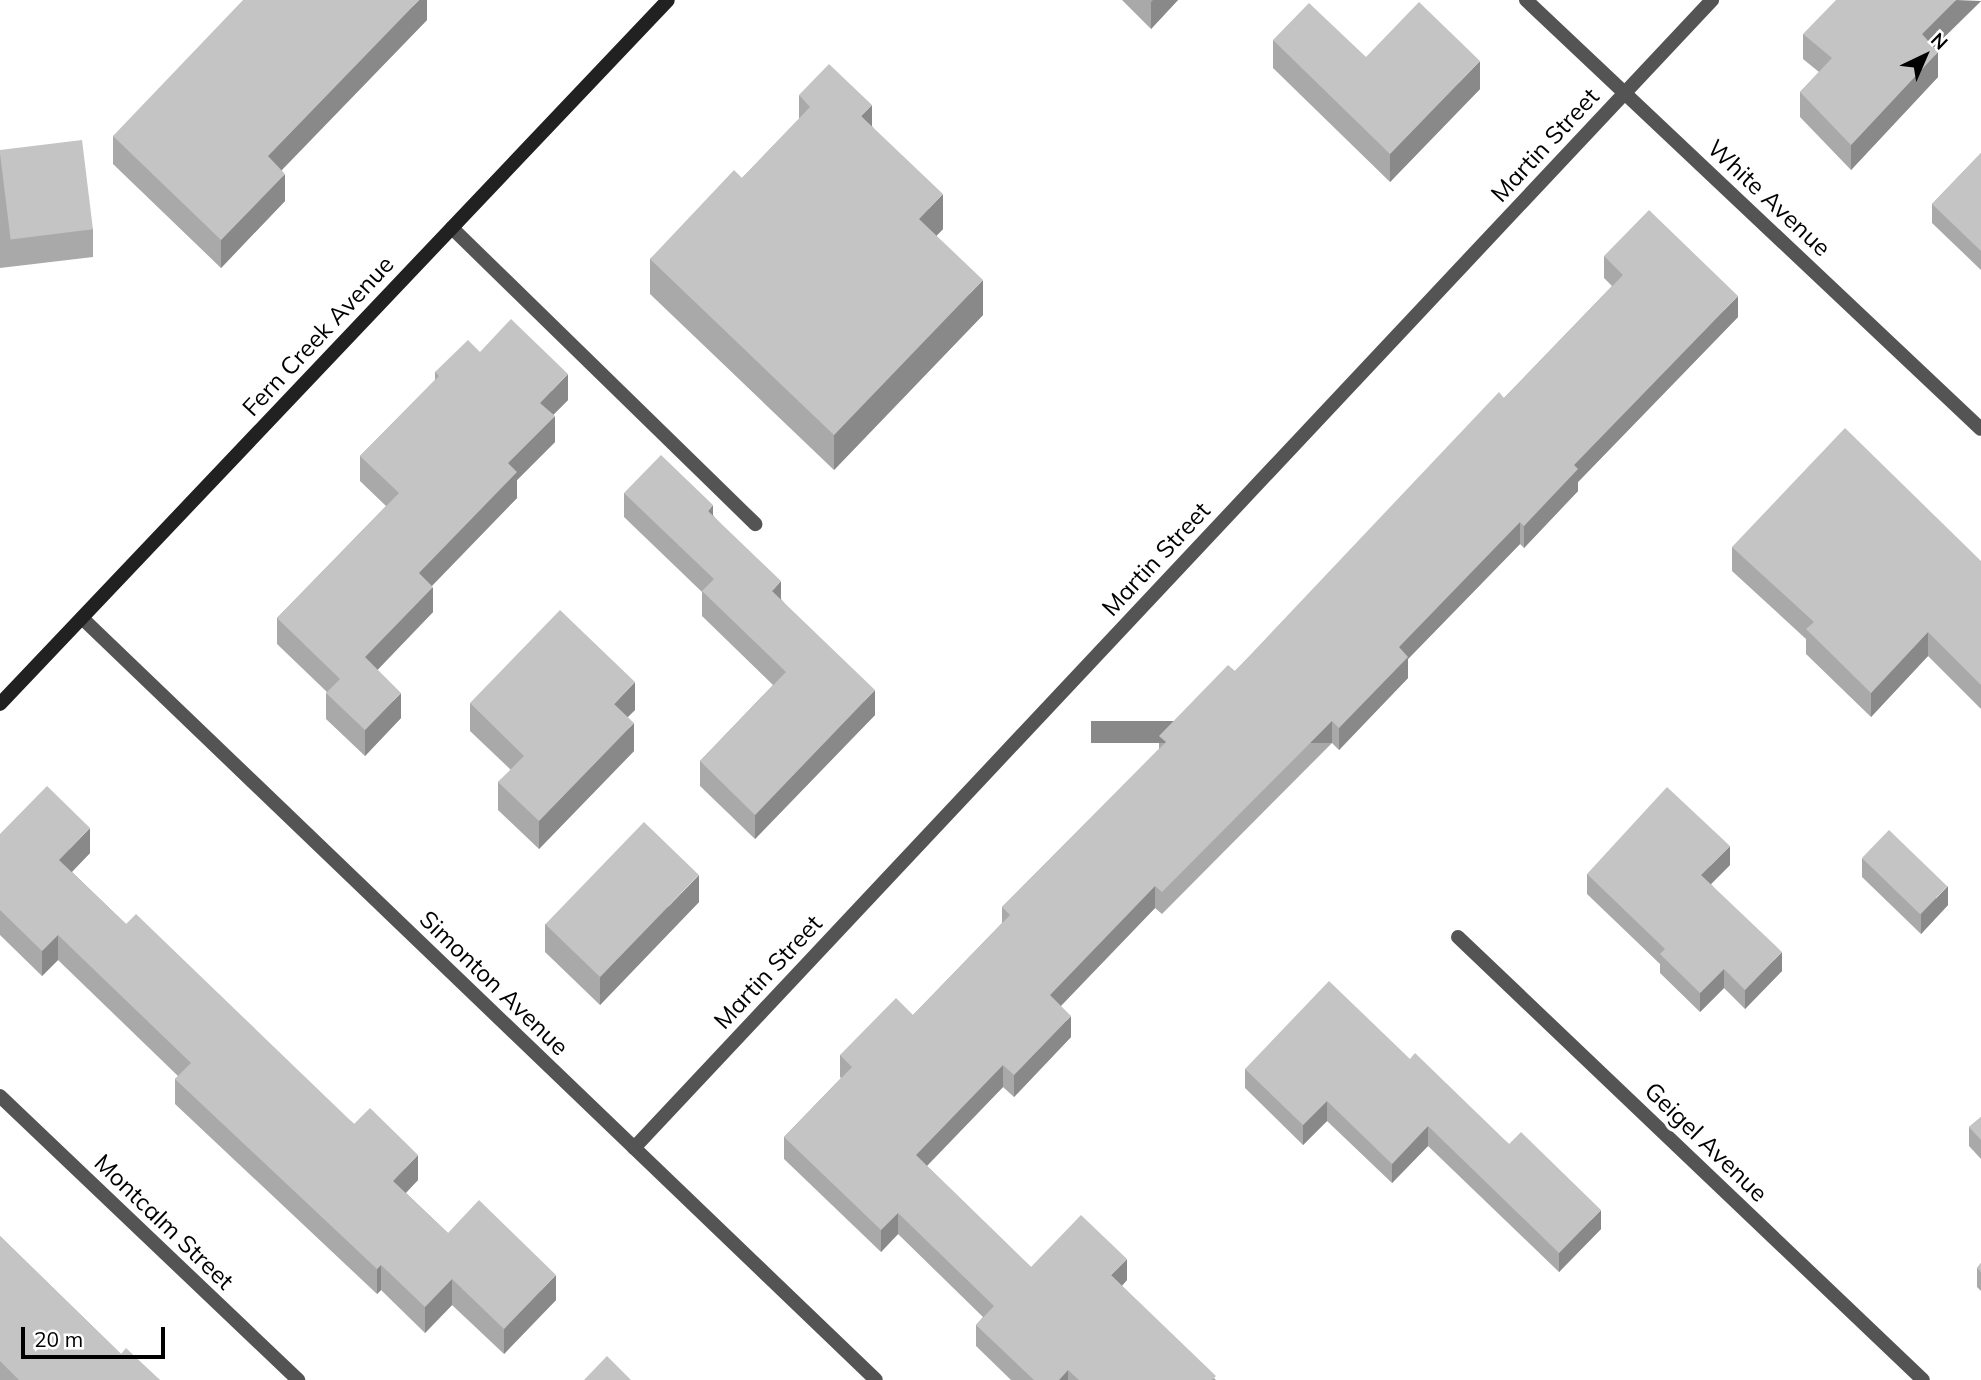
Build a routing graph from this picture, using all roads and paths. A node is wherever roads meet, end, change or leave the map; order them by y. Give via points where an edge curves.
1 (668, 0) edge
2 (1526, 0) edge
3 (1712, 0) edge
4 (1624, 94) junction
5 (452, 228) junction
6 (1981, 429) edge
7 (755, 524) dead end
8 (82, 618) junction
9 (0, 704) edge
10 (1458, 937) dead end
11 (0, 1096) edge
12 (634, 1148) junction
13 (298, 1380) edge
14 (876, 1380) edge
15 (1923, 1380) edge

1 - 5 street, Fern Creek Avenue
2 - 4 street, White Avenue
3 - 4 street, Martin Street
4 - 6 street, White Avenue
4 - 12 street, Martin Street
5 - 7 street
5 - 8 street, Fern Creek Avenue
8 - 9 street, Fern Creek Avenue
8 - 12 street, Simonton Avenue
10 - 15 street, Geigel Avenue
11 - 13 street, Montcalm Street
12 - 14 street, Simonton Avenue

